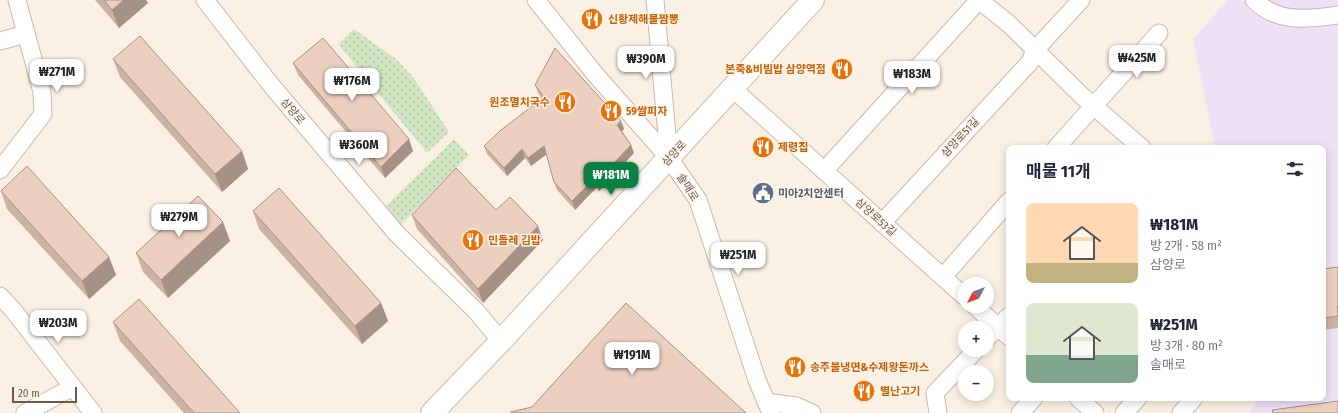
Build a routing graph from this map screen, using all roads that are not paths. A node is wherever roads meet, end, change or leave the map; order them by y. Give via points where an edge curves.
1 (17, 0) edge
2 (204, 0) edge
3 (536, 0) edge
4 (655, 0) edge
5 (814, 0) edge
6 (979, 0) edge
7 (1081, 0) edge
8 (1254, 0) edge
9 (1338, 16) edge
10 (1159, 33) dead end
11 (26, 34) junction
12 (0, 41) edge
13 (1035, 50) junction
14 (733, 89) junction
15 (1093, 106) junction
16 (1059, 145) edge
17 (1138, 145) edge
18 (670, 158) junction
19 (0, 170) edge
20 (824, 171) junction
21 (1006, 204) edge
22 (882, 223) junction
23 (943, 277) junction
24 (958, 291) edge
25 (0, 296) edge
26 (983, 313) edge
27 (1001, 329) edge
28 (501, 341) junction
29 (969, 357) edge
30 (73, 388) junction
31 (1031, 401) edge
32 (1081, 401) edge
33 (1135, 401) edge
34 (1191, 401) edge
35 (769, 407) edge
36 (25, 413) edge
37 (93, 413) edge
38 (432, 413) edge
39 (812, 413) edge
40 (938, 413) edge
41 (1020, 413) edge
42 (1095, 413) edge
43 (1124, 413) edge
44 (1181, 413) edge

1 - 11 street
2 - 28 street, 삼양로 via 271,85 397,234 476,312
3 - 18 street, 솔매로 via 595,74
4 - 18 street
5 - 14 main road, 삼양로
6 - 13 street via 1009,24
6 - 20 street
7 - 13 street, 삼양로51길
8 - 9 street via 1286,19
10 - 15 street
11 - 12 street
11 - 19 street via 42,92 43,114
13 - 15 street
13 - 22 street, 삼양로51길 via 1030,62
14 - 18 main road, 삼양로
14 - 20 street, 삼양로53길
15 - 16 street
15 - 17 street
18 - 28 main road, 삼양로
18 - 35 street, 솔매로 via 698,200 757,380
20 - 22 street, 삼양로53길
21 - 23 street
22 - 23 street, 삼양로53길
23 - 24 street, 삼양로53길
25 - 30 street
26 - 27 street
28 - 38 main road, 삼양로
29 - 40 street via 935,393
30 - 36 street
30 - 37 street
31 - 41 street
32 - 42 street
33 - 43 street
34 - 44 street
35 - 39 street via 796,406

